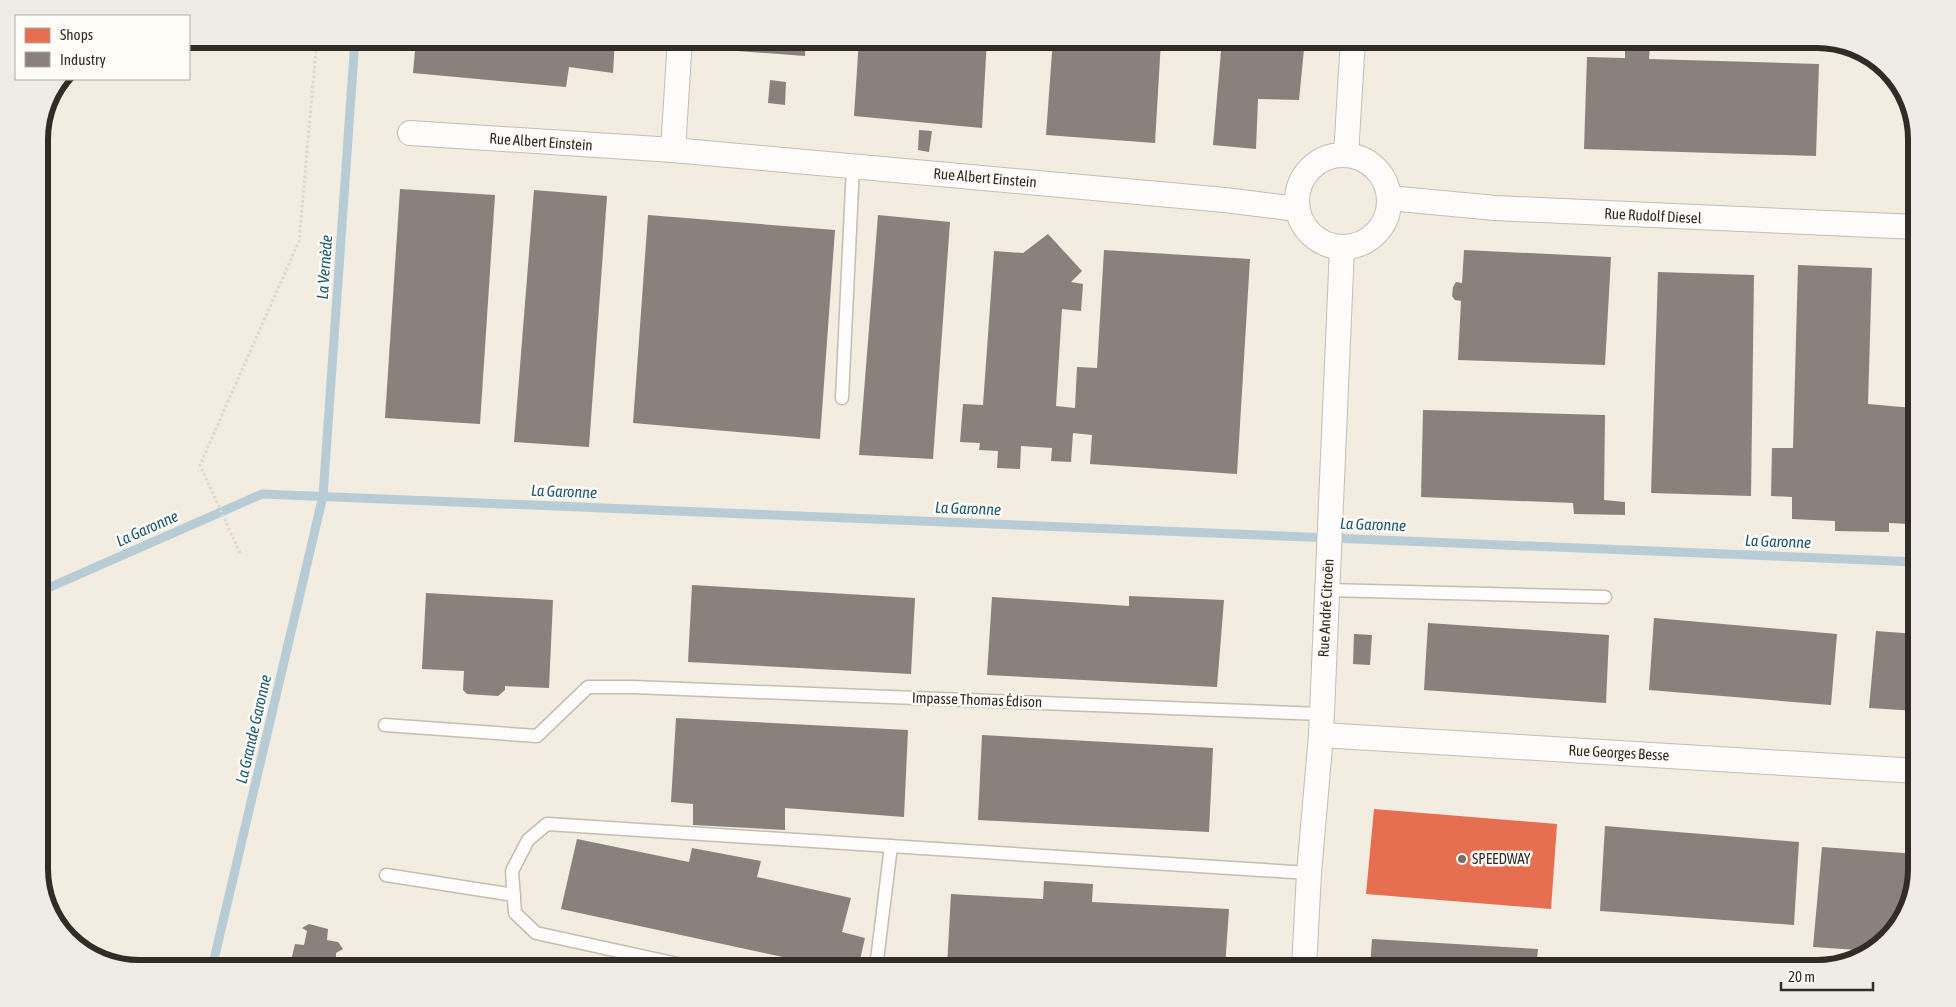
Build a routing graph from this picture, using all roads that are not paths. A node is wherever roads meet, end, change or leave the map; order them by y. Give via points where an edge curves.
1 (679, 48) edge
2 (1352, 48) edge
3 (410, 133) dead end
4 (672, 150) junction
5 (1346, 155) junction
6 (853, 166) junction
7 (1389, 198) junction
8 (1297, 209) junction
9 (1908, 227) edge
10 (1342, 248) junction
11 (842, 398) dead end
12 (1327, 590) junction
13 (1604, 597) dead end
14 (1321, 724) junction
15 (386, 725) dead end
16 (1908, 770) edge
17 (892, 846) junction
18 (1309, 872) junction
19 (386, 875) dead end
20 (514, 894) junction
21 (659, 960) edge
22 (877, 960) edge
23 (1304, 960) edge

1 - 4 street
2 - 5 street
3 - 4 street, Rue Albert Einstein
4 - 6 street, Rue Albert Einstein
5 - 7 street via 1357,157 1377,170
5 - 8 street via 1333,156 1310,168 1301,182
6 - 8 street, Rue Albert Einstein
6 - 11 lane
7 - 9 street, Rue Rudolf Diesel via 1496,208
7 - 10 street via 1389,208 1376,234 1363,243
8 - 10 street via 1310,234
10 - 12 street, Rue André Citroën
12 - 13 lane
12 - 14 street, Rue André Citroën
14 - 15 lane, Impasse Thomas Édison via 634,686 588,687 537,736
14 - 16 street, Rue Georges Besse
14 - 18 street, Rue André Citroën
17 - 18 lane
17 - 20 lane via 547,824 528,840 512,871
17 - 22 lane
18 - 23 street, Rue André Citroën
19 - 20 lane
20 - 21 lane via 515,914 536,933

